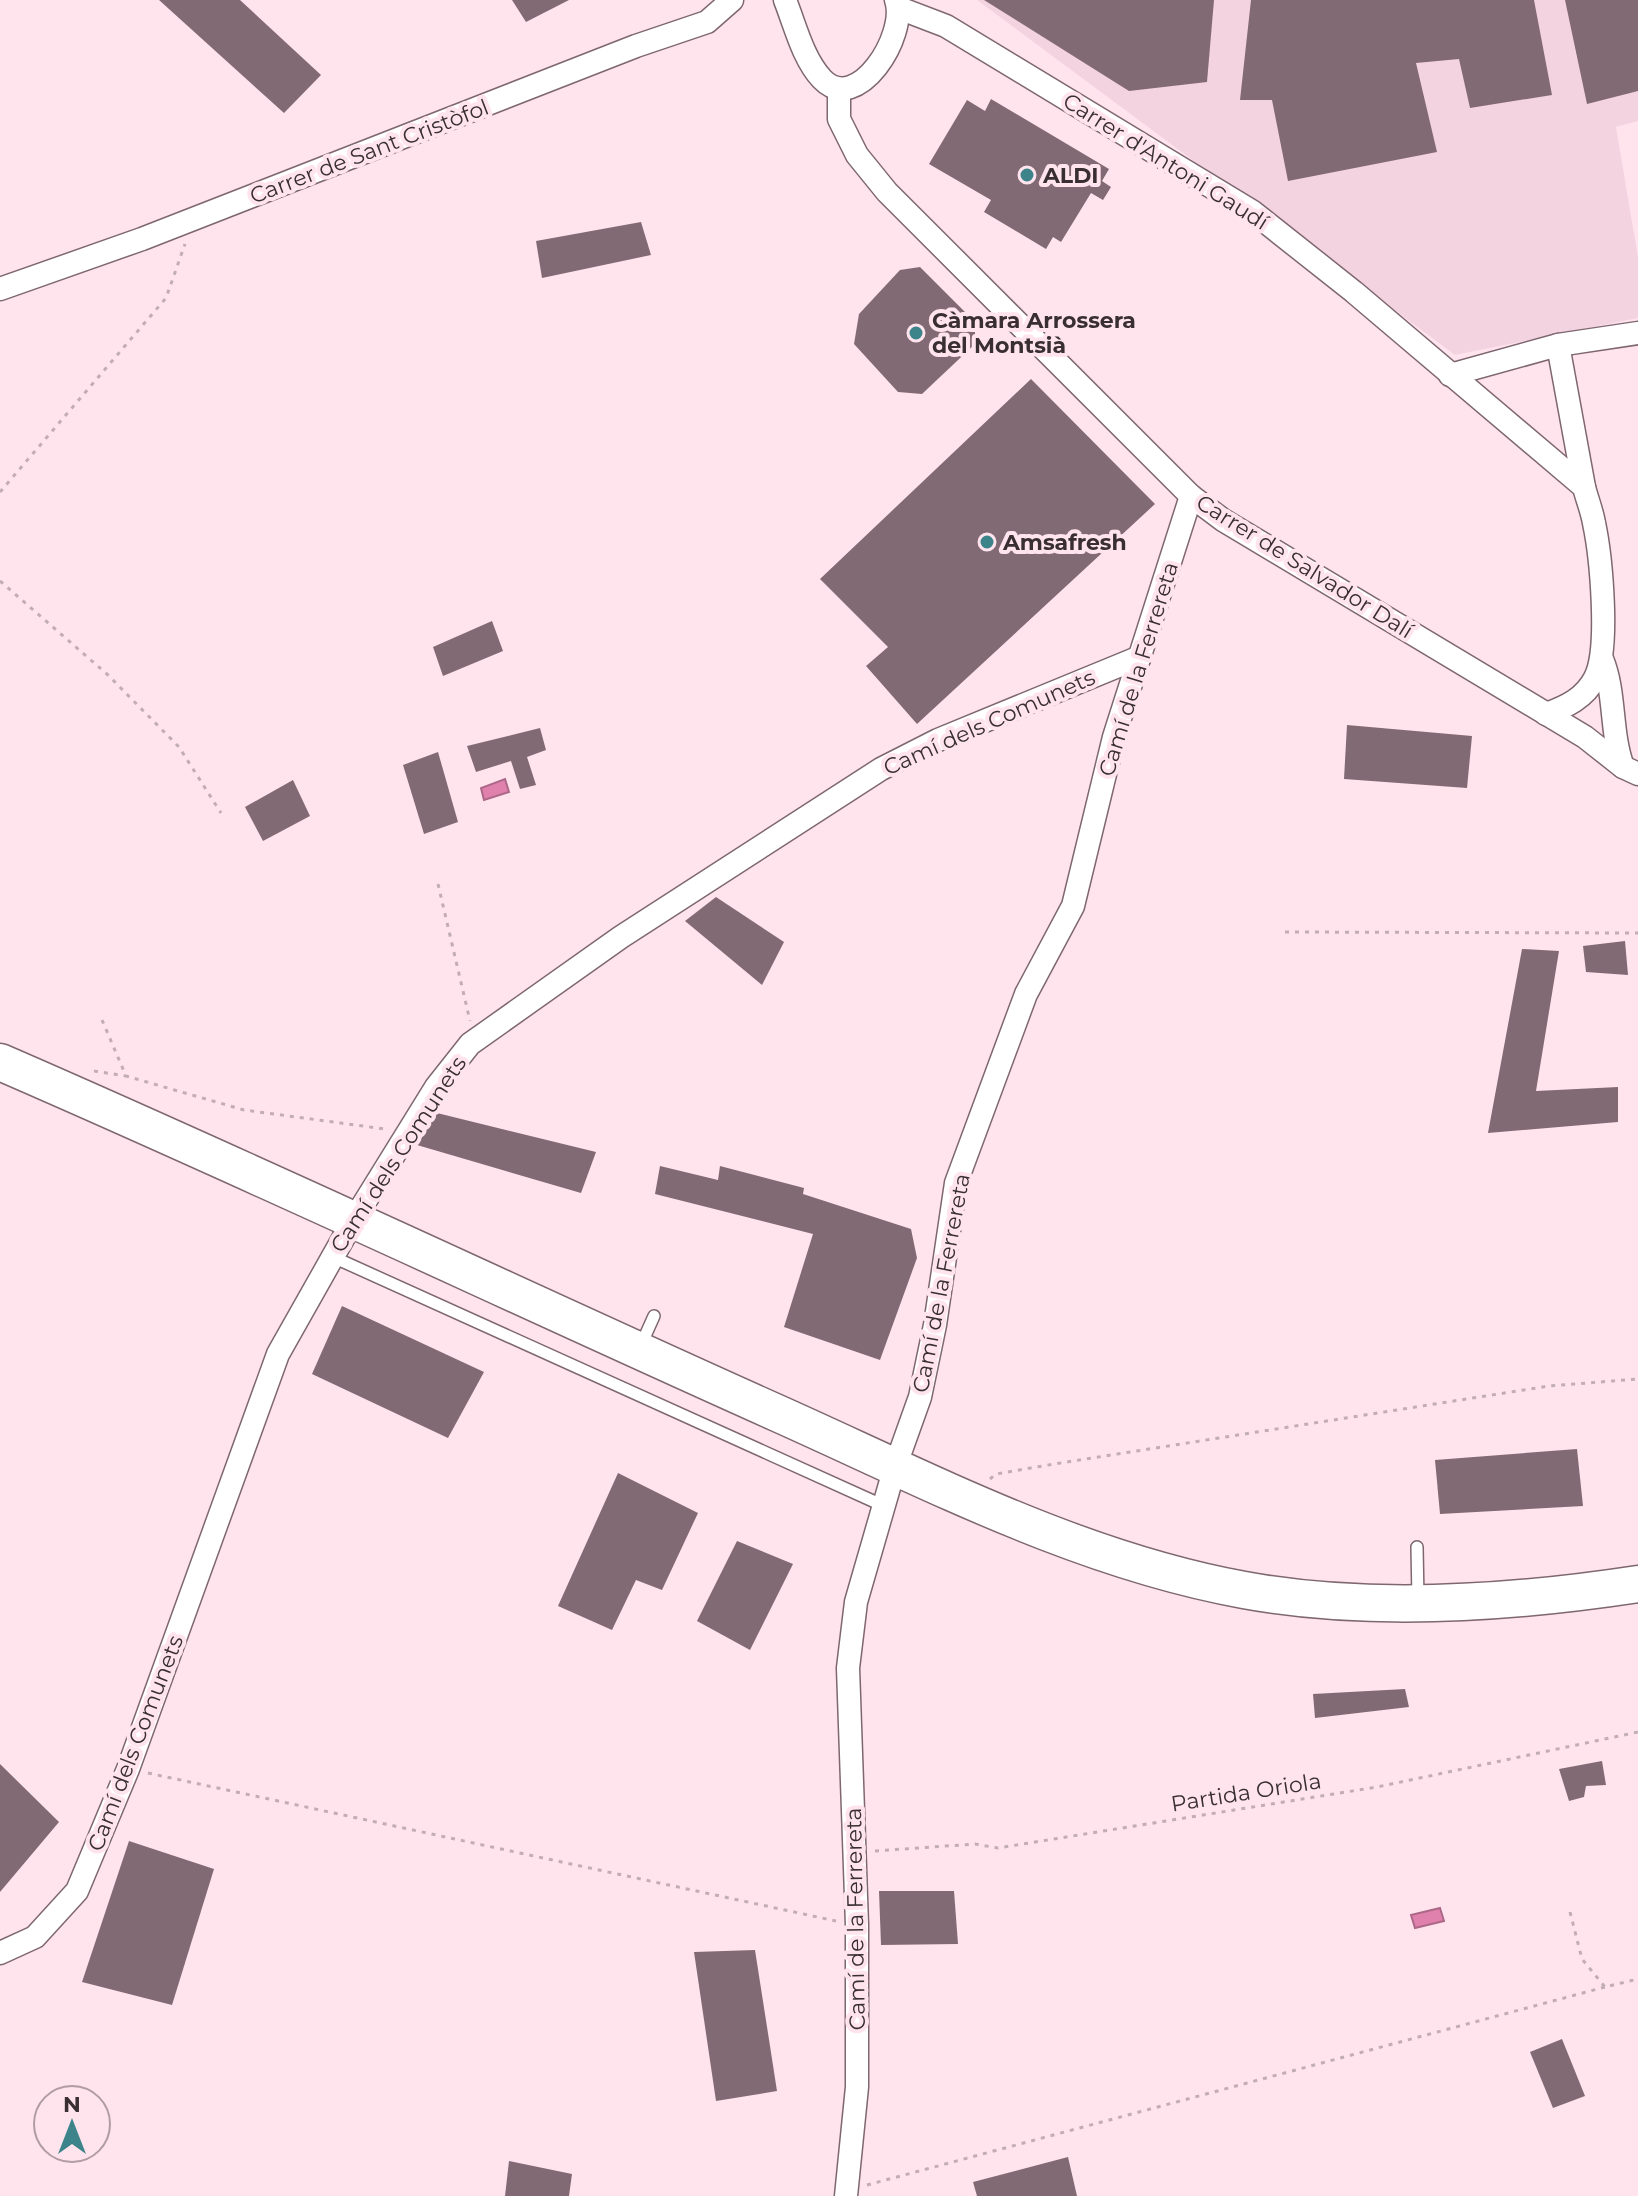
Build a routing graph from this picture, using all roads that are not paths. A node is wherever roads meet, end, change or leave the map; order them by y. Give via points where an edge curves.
1 (732, 0) edge
2 (785, 0) edge
3 (898, 4) edge
4 (839, 89) junction
5 (0, 289) edge
6 (1638, 333) edge
7 (1558, 345) junction
8 (1450, 375) junction
9 (1584, 487) junction
10 (1191, 496) junction
11 (1140, 657) junction
12 (1602, 659) junction
13 (1546, 714) junction
14 (1631, 771) edge
15 (0, 1062) edge
16 (353, 1221) junction
17 (333, 1257) junction
18 (654, 1316) dead end
19 (639, 1350) junction
20 (895, 1467) junction
21 (885, 1506) junction
22 (1417, 1547) dead end
23 (1638, 1584) edge
24 (1418, 1602) junction
25 (0, 1953) edge
26 (846, 2193) edge

1 - 5 street, Carrer de Sant Cristòfol via 707,22
2 - 4 street via 810,63 824,81
3 - 4 street via 899,22 890,50 857,85
3 - 8 street, Carrer d'Antoni Gaudí via 946,26 1253,212
4 - 10 street, Carrer de Salvador Dalí via 839,119 857,155 887,192
6 - 7 street
7 - 8 street
7 - 9 street
8 - 9 street, Carrer d'Antoni Gaudí
9 - 12 street via 1595,524
10 - 11 street, Camí de la Ferrereta
10 - 13 street, Carrer de Salvador Dalí
11 - 16 street, Camí dels Comunets via 881,769 621,937 474,1040 436,1087
11 - 20 street, Camí de la Ferrereta via 1114,737 1073,906 1026,994 956,1183 920,1397
12 - 13 street via 1586,691 1565,708
12 - 14 street via 1610,680 1617,751
13 - 14 street, Carrer de Salvador Dalí
15 - 16 main road
16 - 17 street, Camí dels Comunets
16 - 19 main road
17 - 21 lane
17 - 25 street, Camí dels Comunets via 278,1354 128,1769 77,1891 35,1937
18 - 19 lane
19 - 20 main road
20 - 21 street, Camí de la Ferrereta
20 - 24 main road via 1089,1549 1204,1582 1308,1598
21 - 26 street, Camí de la Ferrereta via 856,1602 848,1668 857,2087
22 - 24 lane
23 - 24 main road via 1517,1599

